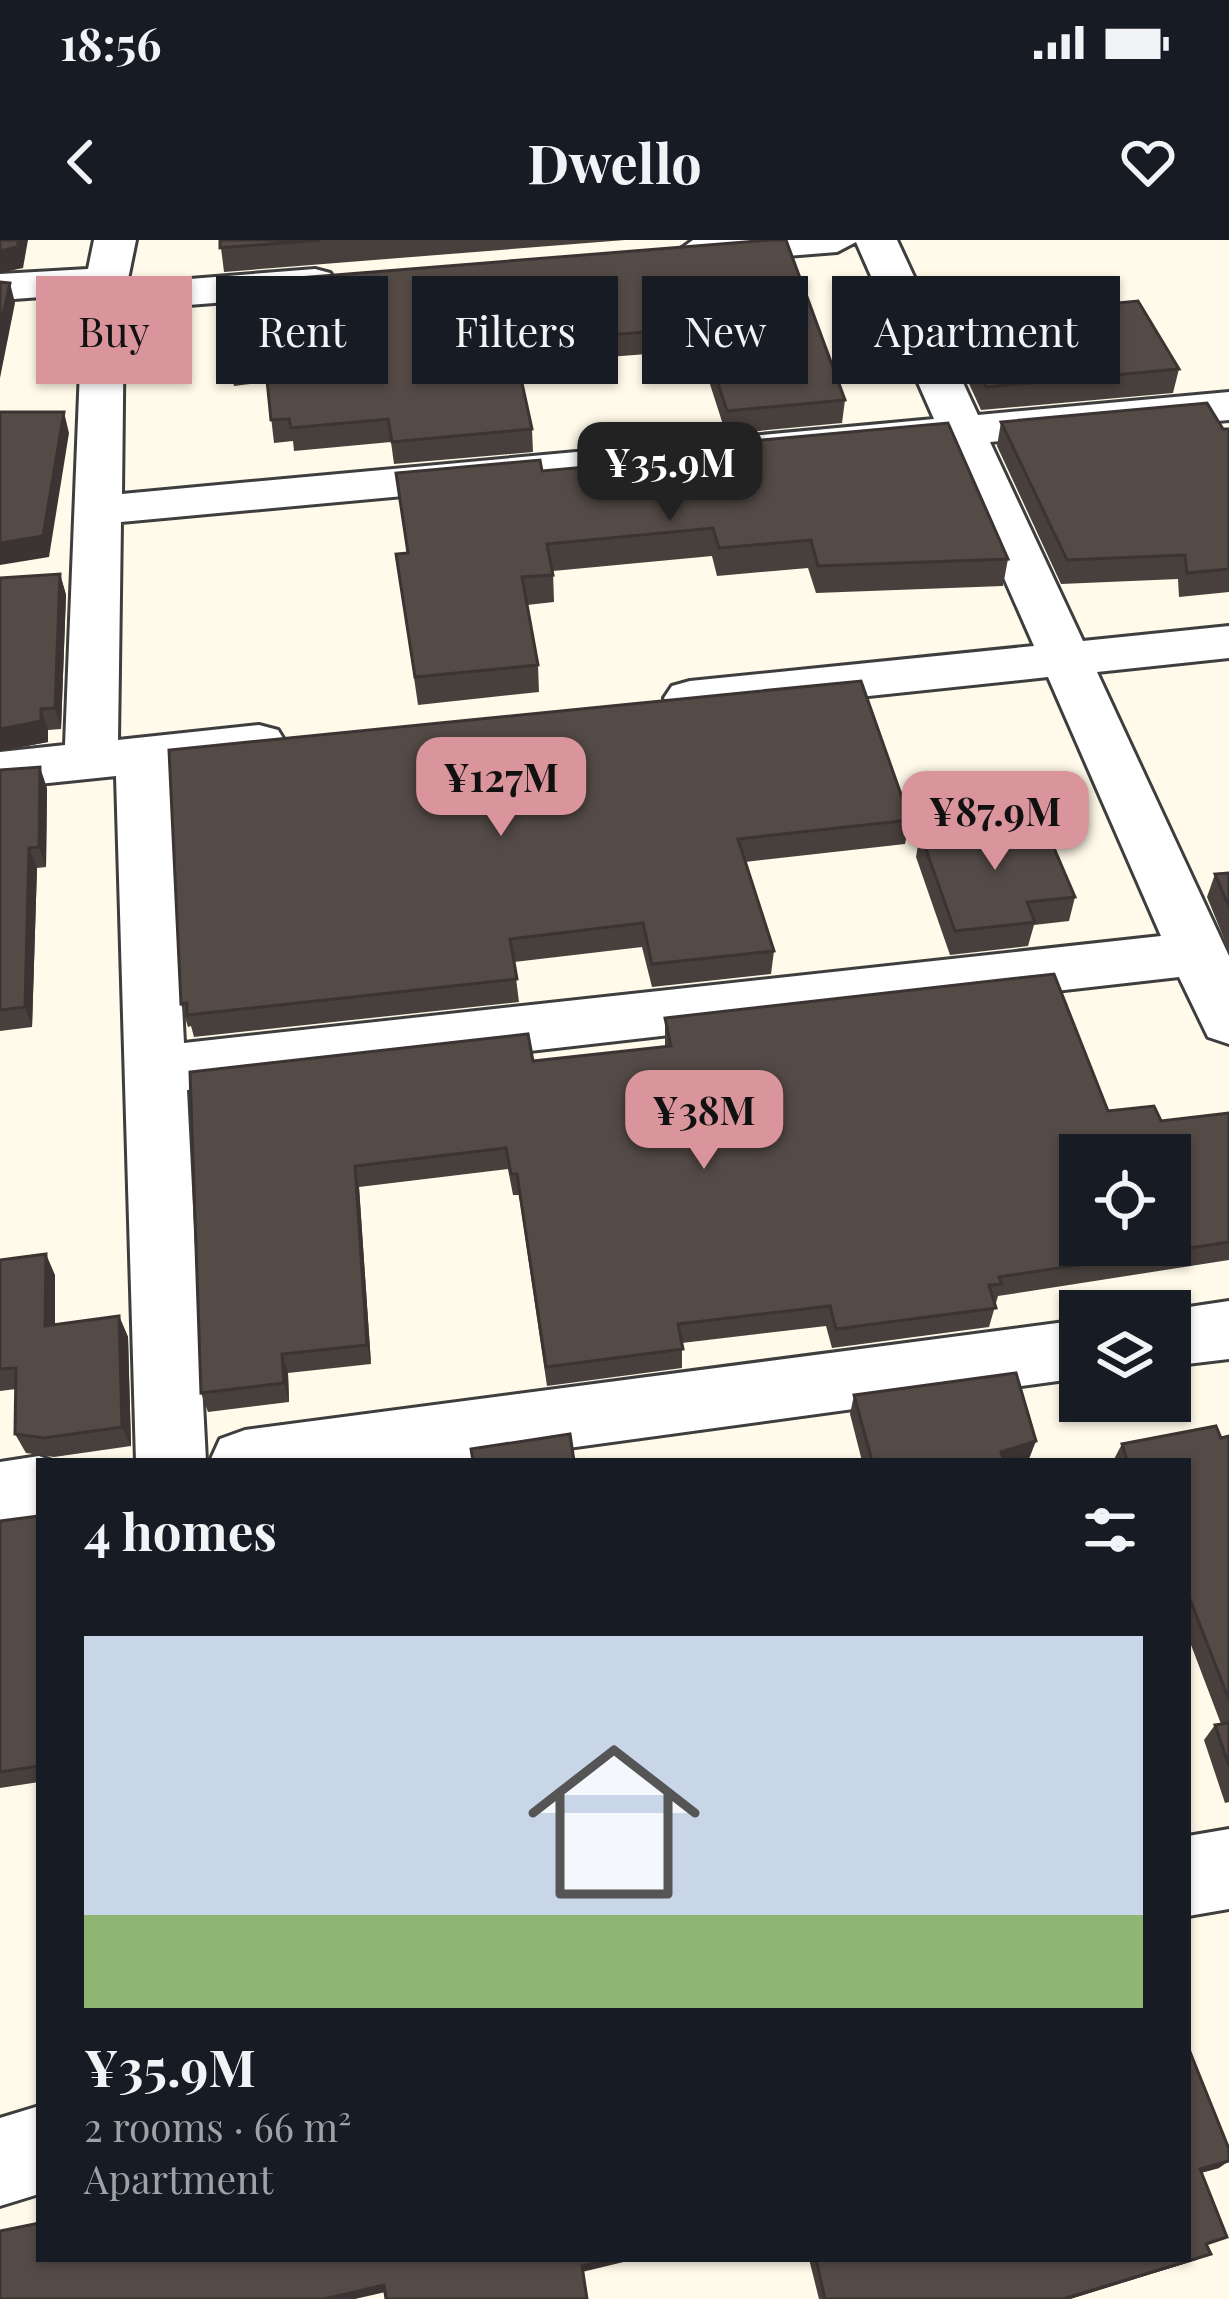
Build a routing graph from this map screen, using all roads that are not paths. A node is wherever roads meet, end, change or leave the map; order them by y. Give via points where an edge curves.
1 (837, 240) edge
2 (877, 240) edge
3 (647, 255) edge
4 (108, 273) edge
5 (261, 276) edge
6 (0, 287) edge
7 (1229, 406) edge
8 (962, 430) junction
9 (100, 510) junction
10 (1229, 642) edge
11 (1065, 659) junction
12 (639, 704) edge
13 (308, 738) edge
14 (116, 758) junction
15 (0, 770) edge
16 (1198, 953) junction
17 (1229, 1021) edge
18 (154, 1070) junction
19 (1229, 1330) edge
20 (1191, 1335) edge
21 (1059, 1352) edge
22 (171, 1458) edge
23 (266, 1458) edge
24 (36, 1488) edge
25 (0, 1494) edge
26 (1229, 1869) edge
27 (1191, 1875) edge
28 (36, 2151) edge
29 (0, 2162) edge

1 - 3 street
2 - 8 street
4 - 5 street
4 - 6 street
4 - 9 street
7 - 8 street
8 - 9 street
8 - 11 street
9 - 14 street via 78,574
10 - 11 street
11 - 12 street
11 - 16 street
13 - 14 street
14 - 15 street
14 - 18 street
16 - 17 street
16 - 18 street
18 - 22 street
19 - 20 street
21 - 23 street
24 - 25 street
26 - 27 street
28 - 29 street

